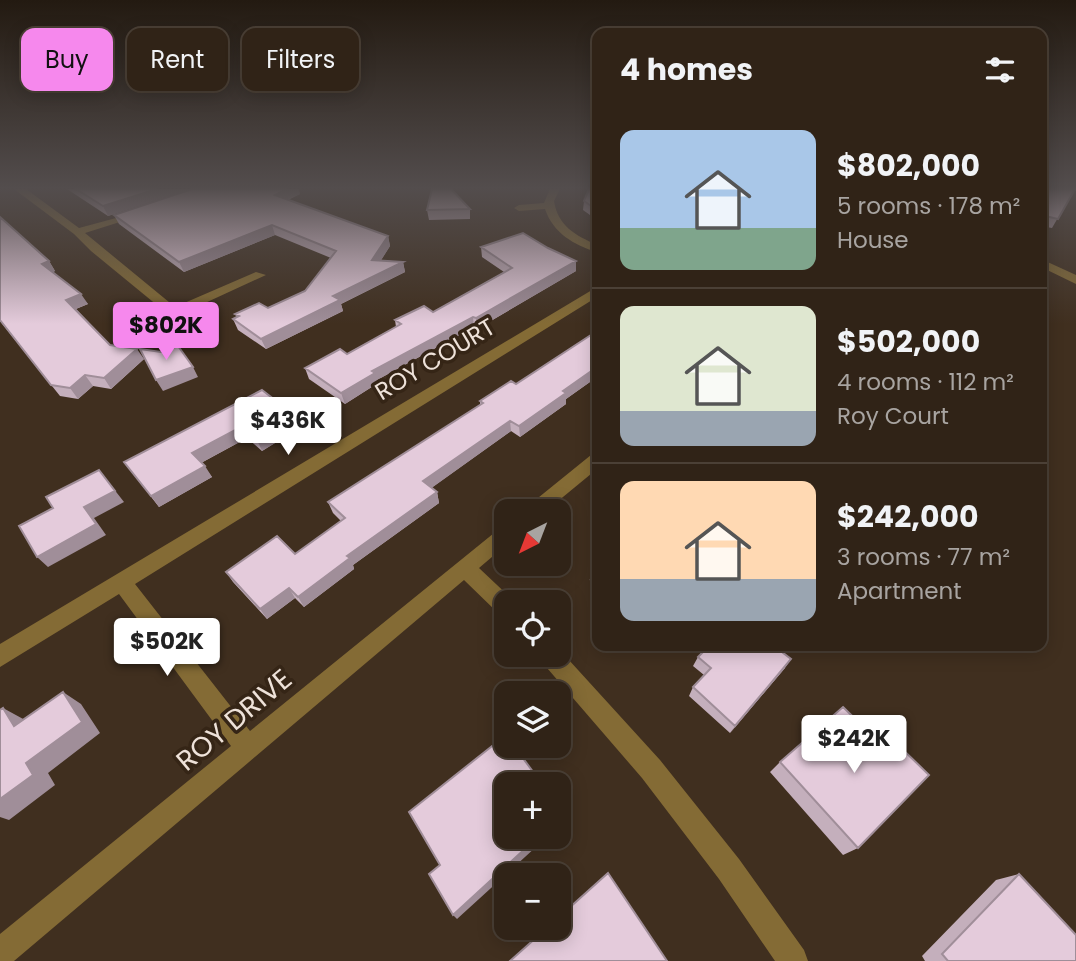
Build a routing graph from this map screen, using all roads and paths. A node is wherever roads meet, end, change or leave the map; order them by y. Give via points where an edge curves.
1 (80, 234) edge
2 (569, 234) edge
3 (592, 247) edge
4 (1047, 265) edge
5 (260, 275) dead end
6 (1076, 280) edge
7 (592, 295) edge
8 (592, 463) edge
9 (549, 499) edge
10 (494, 544) edge
11 (465, 568) junction
12 (122, 582) junction
13 (494, 596) edge
14 (0, 656) edge
15 (561, 667) edge
16 (247, 748) junction
17 (0, 953) edge
18 (793, 961) edge

1 - 5 street via 174,312
2 - 3 street
4 - 6 street
7 - 12 street, ROY COURT
8 - 9 street
10 - 11 street, ROY DRIVE
11 - 13 street
11 - 16 street, ROY DRIVE
12 - 14 street, ROY COURT
12 - 16 street
15 - 18 street via 651,769
16 - 17 street, ROY DRIVE

